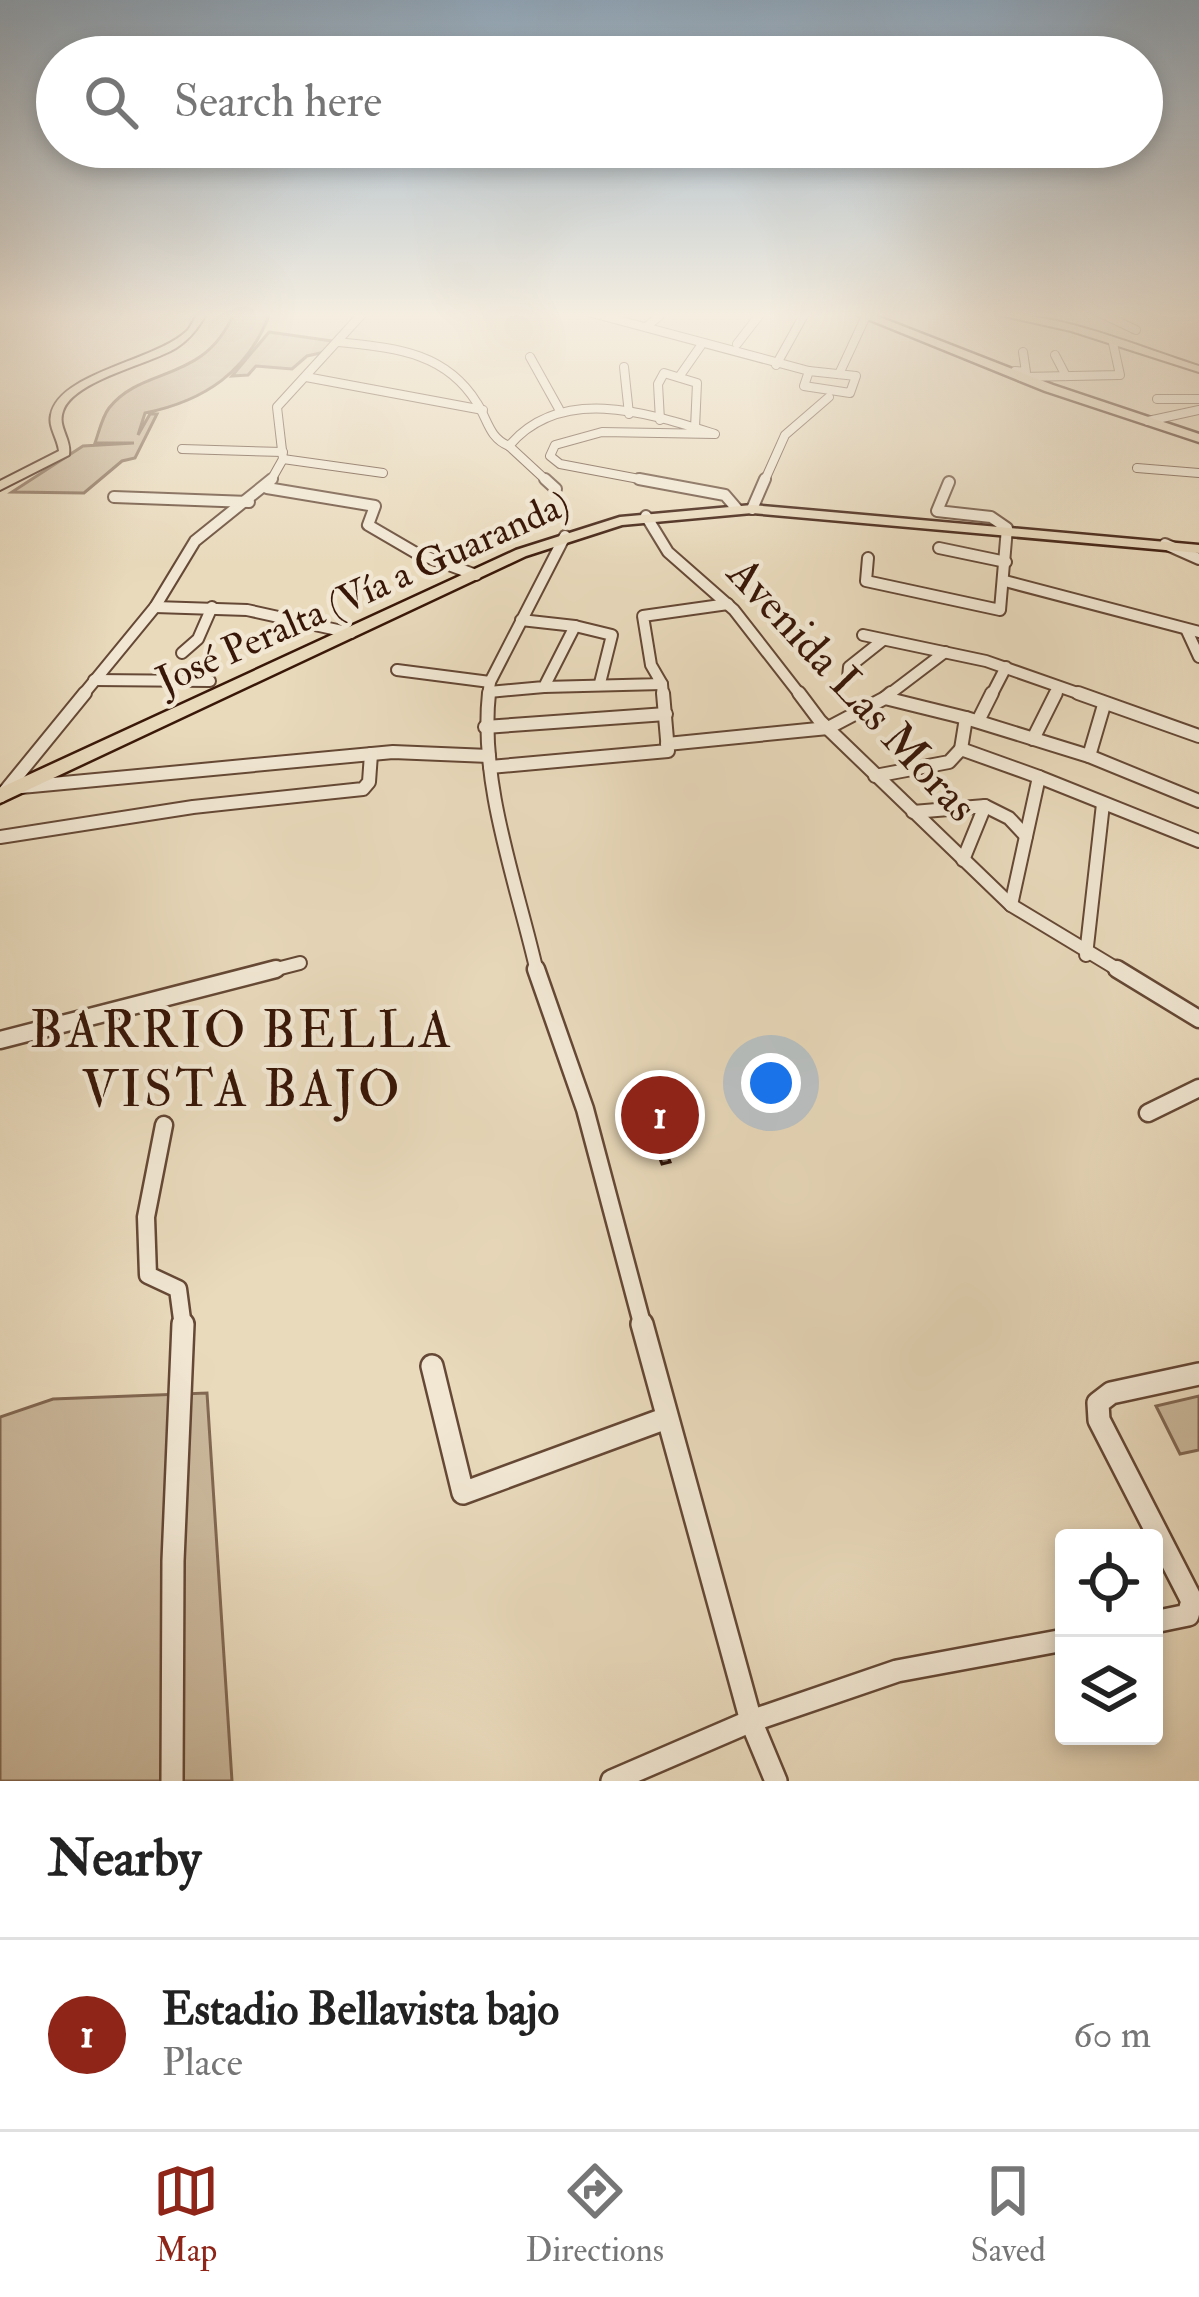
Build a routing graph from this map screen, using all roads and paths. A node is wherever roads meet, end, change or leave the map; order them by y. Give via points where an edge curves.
1 (72, 396) edge
2 (288, 396) edge
3 (409, 396) edge
4 (477, 396) edge
5 (552, 396) edge
6 (627, 396) edge
7 (659, 396) edge
8 (697, 396) edge
9 (1077, 396) edge
10 (829, 397) dead end
11 (1157, 399) dead end
12 (1199, 399) edge
13 (559, 409) junction
14 (483, 410) junction
15 (1199, 410) edge
16 (629, 414) junction
17 (660, 420) junction
18 (1148, 421) junction
19 (695, 428) junction
20 (1199, 438) edge
21 (509, 446) junction
22 (182, 449) dead end
23 (283, 456) junction
24 (1137, 468) dead end
25 (382, 473) dead end
26 (1199, 473) edge
27 (950, 482) dead end
28 (0, 487) edge
29 (267, 488) junction
30 (556, 489) dead end
31 (114, 497) dead end
32 (249, 502) junction
33 (745, 509) junction
34 (646, 516) junction
35 (1007, 528) junction
36 (565, 536) junction
37 (1165, 544) junction
38 (939, 548) dead end
39 (1199, 549) edge
40 (521, 553) junction
41 (868, 558) dead end
42 (1199, 559) edge
43 (1006, 562) junction
44 (476, 575) junction
45 (543, 576) junction
46 (1005, 581) junction
47 (728, 604) junction
48 (155, 607) junction
49 (212, 607) junction
50 (521, 620) junction
51 (575, 626) junction
52 (1193, 631) edge
53 (351, 633) junction
54 (863, 635) dead end
55 (883, 640) junction
56 (945, 652) junction
57 (182, 653) dead end
58 (1199, 657) edge
59 (1006, 667) junction
60 (397, 670) dead end
61 (848, 678) dead end
62 (94, 680) junction
63 (210, 681) dead end
64 (600, 683) junction
65 (662, 683) junction
66 (490, 687) junction
67 (544, 687) junction
68 (1058, 689) junction
69 (885, 698) junction
70 (1104, 705) junction
71 (666, 714) junction
72 (972, 720) junction
73 (485, 727) junction
74 (828, 728) junction
75 (1199, 737) edge
76 (1033, 740) junction
77 (667, 744) junction
78 (962, 749) junction
79 (370, 754) junction
80 (1089, 756) junction
81 (490, 762) junction
82 (874, 776) junction
83 (1039, 777) junction
84 (21, 787) junction
85 (0, 796) edge
86 (1199, 801) edge
87 (1103, 803) junction
88 (986, 806) junction
89 (913, 812) junction
90 (1026, 836) junction
91 (0, 837) edge
92 (1199, 841) edge
93 (963, 860) junction
94 (1010, 905) junction
95 (1086, 955) junction
96 (300, 963) dead end
97 (1199, 1019) edge
98 (0, 1040) edge
99 (1199, 1088) edge
100 (1148, 1113) dead end
101 (164, 1126) dead end
102 (432, 1366) dead end
103 (1199, 1374) edge
104 (664, 1419) junction
105 (1155, 1529) edge
106 (1163, 1545) edge
107 (1163, 1620) edge
108 (1055, 1642) edge
109 (751, 1721) junction
110 (172, 1781) edge
111 (612, 1781) edge
112 (776, 1781) edge

1 - 28 main road via 55,418 65,453
2 - 23 street via 277,407
3 - 14 street
4 - 14 street
5 - 13 street
6 - 16 street
7 - 17 street
8 - 19 street
9 - 18 highway
10 - 33 street via 785,435
11 - 12 street
13 - 16 street
13 - 21 street via 523,424
14 - 21 street via 495,440
15 - 18 street
16 - 17 street
17 - 19 street
18 - 20 highway
19 - 33 street via 716,435 602,432 563,440 550,456 725,495
21 - 30 street
22 - 23 street
23 - 25 street
23 - 29 street
24 - 26 street
27 - 35 street via 937,511 991,517
29 - 32 street
29 - 44 street via 375,506 368,525
31 - 32 street
32 - 48 street via 201,535
33 - 34 highway, José Peralta (Vía a Guaranda)
33 - 35 highway, José Peralta (Vía a Guaranda)
34 - 36 highway, José Peralta (Vía a Guaranda)
34 - 47 street, Avenida Las Moras via 668,552
35 - 37 highway, José Peralta (Vía a Guaranda)
35 - 43 street
36 - 40 highway, José Peralta (Vía a Guaranda)
36 - 45 street
37 - 39 highway, José Peralta (Vía a Guaranda)
37 - 42 street
38 - 43 street
40 - 44 highway, José Peralta (Vía a Guaranda)
40 - 45 street
41 - 46 street via 866,581 1000,610
43 - 46 street
44 - 53 highway, José Peralta (Vía a Guaranda)
45 - 50 street
46 - 52 street
47 - 65 street via 644,616
47 - 74 street, Avenida Las Moras
48 - 49 street
48 - 62 street
49 - 53 street
49 - 57 street
50 - 51 street
50 - 66 street
51 - 64 street via 612,635
51 - 67 street
52 - 58 street
53 - 84 highway, José Peralta (Vía a Guaranda)
54 - 55 street
55 - 56 street
55 - 61 street via 848,667
56 - 59 street
56 - 69 street
59 - 68 street
59 - 72 street
60 - 66 street
62 - 63 street
62 - 85 street
64 - 65 street
64 - 67 street
65 - 71 street
66 - 67 street
66 - 73 street
68 - 70 street
68 - 76 street
69 - 72 street
69 - 74 street
70 - 75 street
70 - 80 street
71 - 73 street
71 - 77 street
72 - 76 street
72 - 78 street
73 - 81 street
74 - 77 street
74 - 82 street, Avenida Las Moras
76 - 80 street
77 - 81 street via 668,751
78 - 82 street via 949,762
78 - 83 street
79 - 81 street
79 - 84 street
79 - 91 street via 363,789
80 - 86 street
81 - 104 street via 538,977 618,1222
82 - 89 street, Avenida Las Moras
83 - 87 street
83 - 90 street
84 - 85 highway, José Peralta (Vía a Guaranda)
87 - 92 street
87 - 95 street
88 - 89 street
88 - 90 street
88 - 93 street
89 - 93 street, Avenida Las Moras
90 - 94 street
93 - 94 street, Avenida Las Moras
94 - 95 street, Avenida Las Moras
95 - 97 street, Avenida Las Moras
96 - 98 street
99 - 100 street
101 - 110 street via 146,1217 152,1281 178,1289 184,1306
102 - 104 street via 464,1493
103 - 105 street via 1098,1402 1099,1420
104 - 109 street
106 - 107 street via 1192,1601 1188,1615
108 - 109 street via 897,1672
109 - 111 street
109 - 112 street

